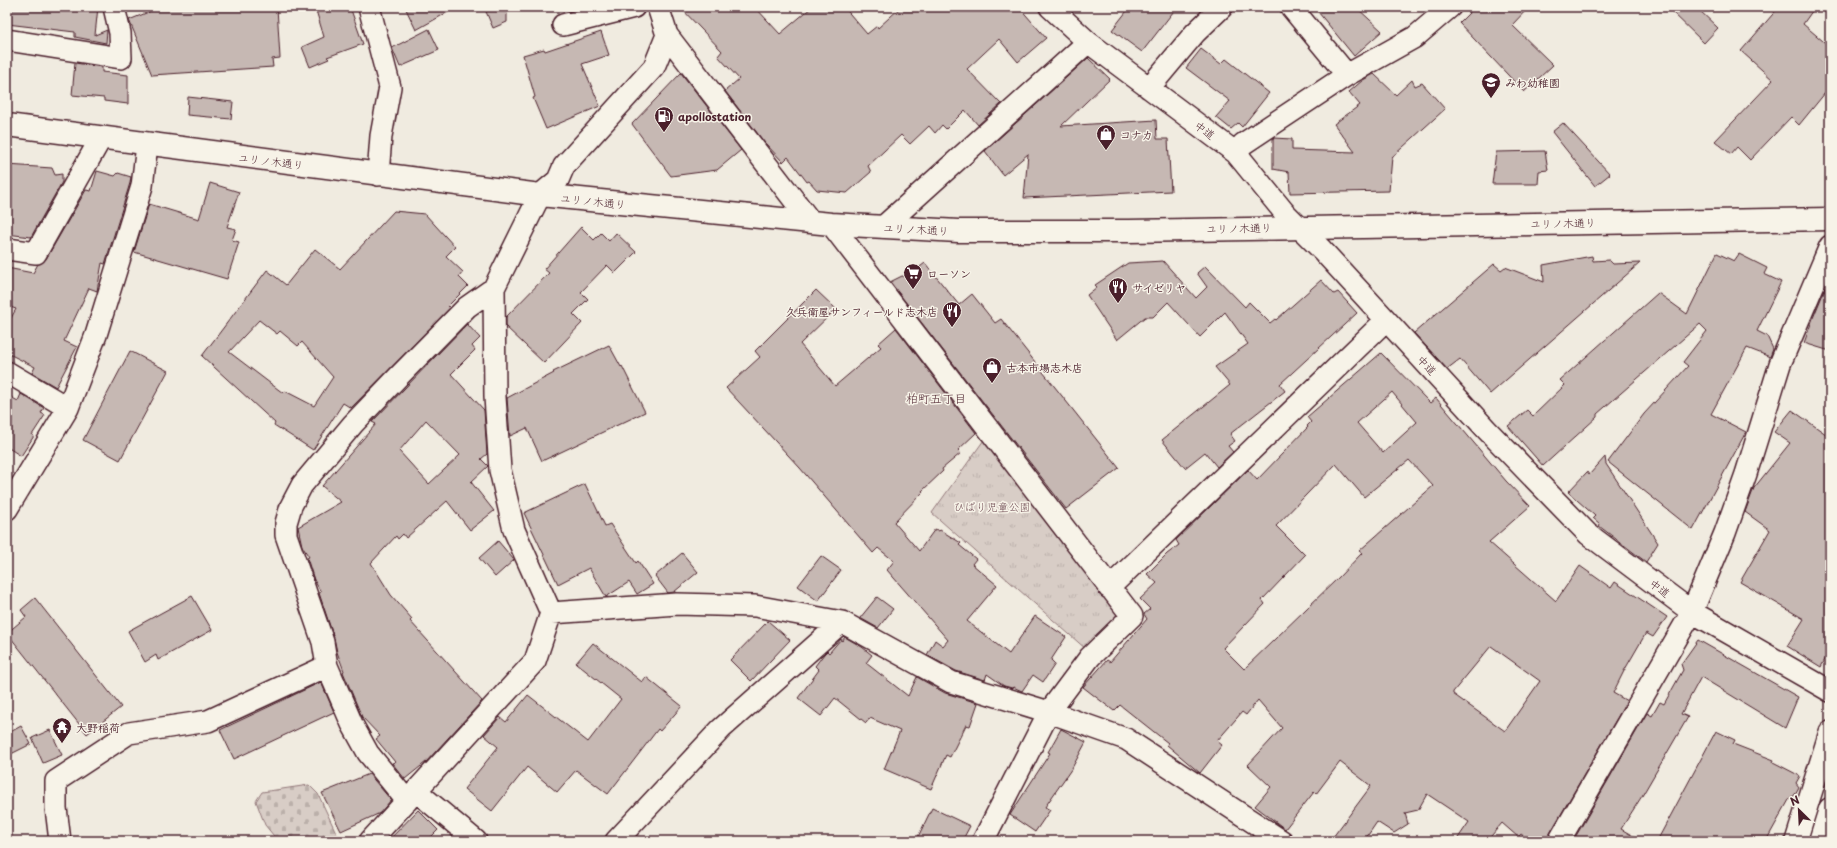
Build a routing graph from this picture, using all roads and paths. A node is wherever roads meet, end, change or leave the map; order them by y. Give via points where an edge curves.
1 (114, 7) edge
2 (369, 7) edge
3 (634, 7) edge
4 (658, 7) edge
5 (1050, 7) edge
6 (1222, 7) edge
7 (1291, 7) edge
8 (1450, 7) edge
9 (563, 25) dead end
10 (667, 35) junction
11 (7, 40) edge
12 (1088, 42) junction
13 (1347, 75) junction
14 (1149, 88) junction
15 (7, 125) edge
16 (101, 138) junction
17 (147, 145) junction
18 (1236, 153) junction
19 (378, 175) junction
20 (540, 195) junction
21 (1830, 219) edge
22 (821, 224) junction
23 (883, 227) junction
24 (1300, 227) junction
25 (1830, 246) edge
26 (7, 249) edge
27 (494, 288) junction
28 (1386, 320) junction
29 (7, 372) edge
30 (68, 408) junction
31 (7, 509) edge
32 (1109, 588) junction
33 (1692, 612) junction
34 (550, 613) junction
35 (842, 622) junction
36 (327, 666) junction
37 (1830, 691) edge
38 (1049, 712) junction
39 (1830, 732) edge
40 (411, 796) junction
41 (1830, 808) edge
42 (60, 841) edge
43 (370, 841) edge
44 (476, 841) edge
45 (616, 841) edge
46 (983, 841) edge
47 (1282, 841) edge
48 (1560, 841) edge
49 (1796, 841) edge
50 (1820, 841) edge

1 - 11 street via 122,58
2 - 19 street via 390,88 381,136
3 - 9 street
4 - 10 street
5 - 12 street, 中道
6 - 14 street via 1195,33
7 - 13 street
8 - 13 street via 1415,37
10 - 20 street via 654,67 564,166 558,180
10 - 22 street
12 - 14 street, 中道
12 - 23 street
13 - 18 street via 1243,144
14 - 18 street, 中道
15 - 16 street, ユリノ木通り
16 - 17 street, ユリノ木通り
16 - 26 street via 36,253
17 - 19 street, ユリノ木通り
17 - 30 street via 142,186 136,206 96,335
18 - 24 street, 中道 via 1284,212
19 - 20 street, ユリノ木通り
20 - 22 street, ユリノ木通り
20 - 27 street
21 - 24 street, ユリノ木通り
22 - 23 street, ユリノ木通り
22 - 32 street via 991,430
23 - 24 street, ユリノ木通り via 958,231 1130,231
24 - 28 street, 中道
25 - 33 street via 1780,364 1725,533
27 - 34 street via 495,397 500,470 514,530
27 - 36 street via 467,307 353,424 302,485 291,506 286,523 286,535 323,642
28 - 32 street
28 - 33 street, 中道 via 1487,430 1588,534
29 - 30 street
30 - 31 street
32 - 38 street via 1132,616 1090,657
33 - 37 street, 中道
33 - 48 street
34 - 35 street via 677,604 755,606
34 - 40 street via 535,661
35 - 38 street via 951,682
35 - 45 street via 721,729
36 - 40 street via 352,724 368,753
36 - 42 street via 208,721 129,733 56,781
38 - 46 street
38 - 47 street via 1126,739
39 - 49 street
40 - 43 street
40 - 44 street
41 - 50 street

